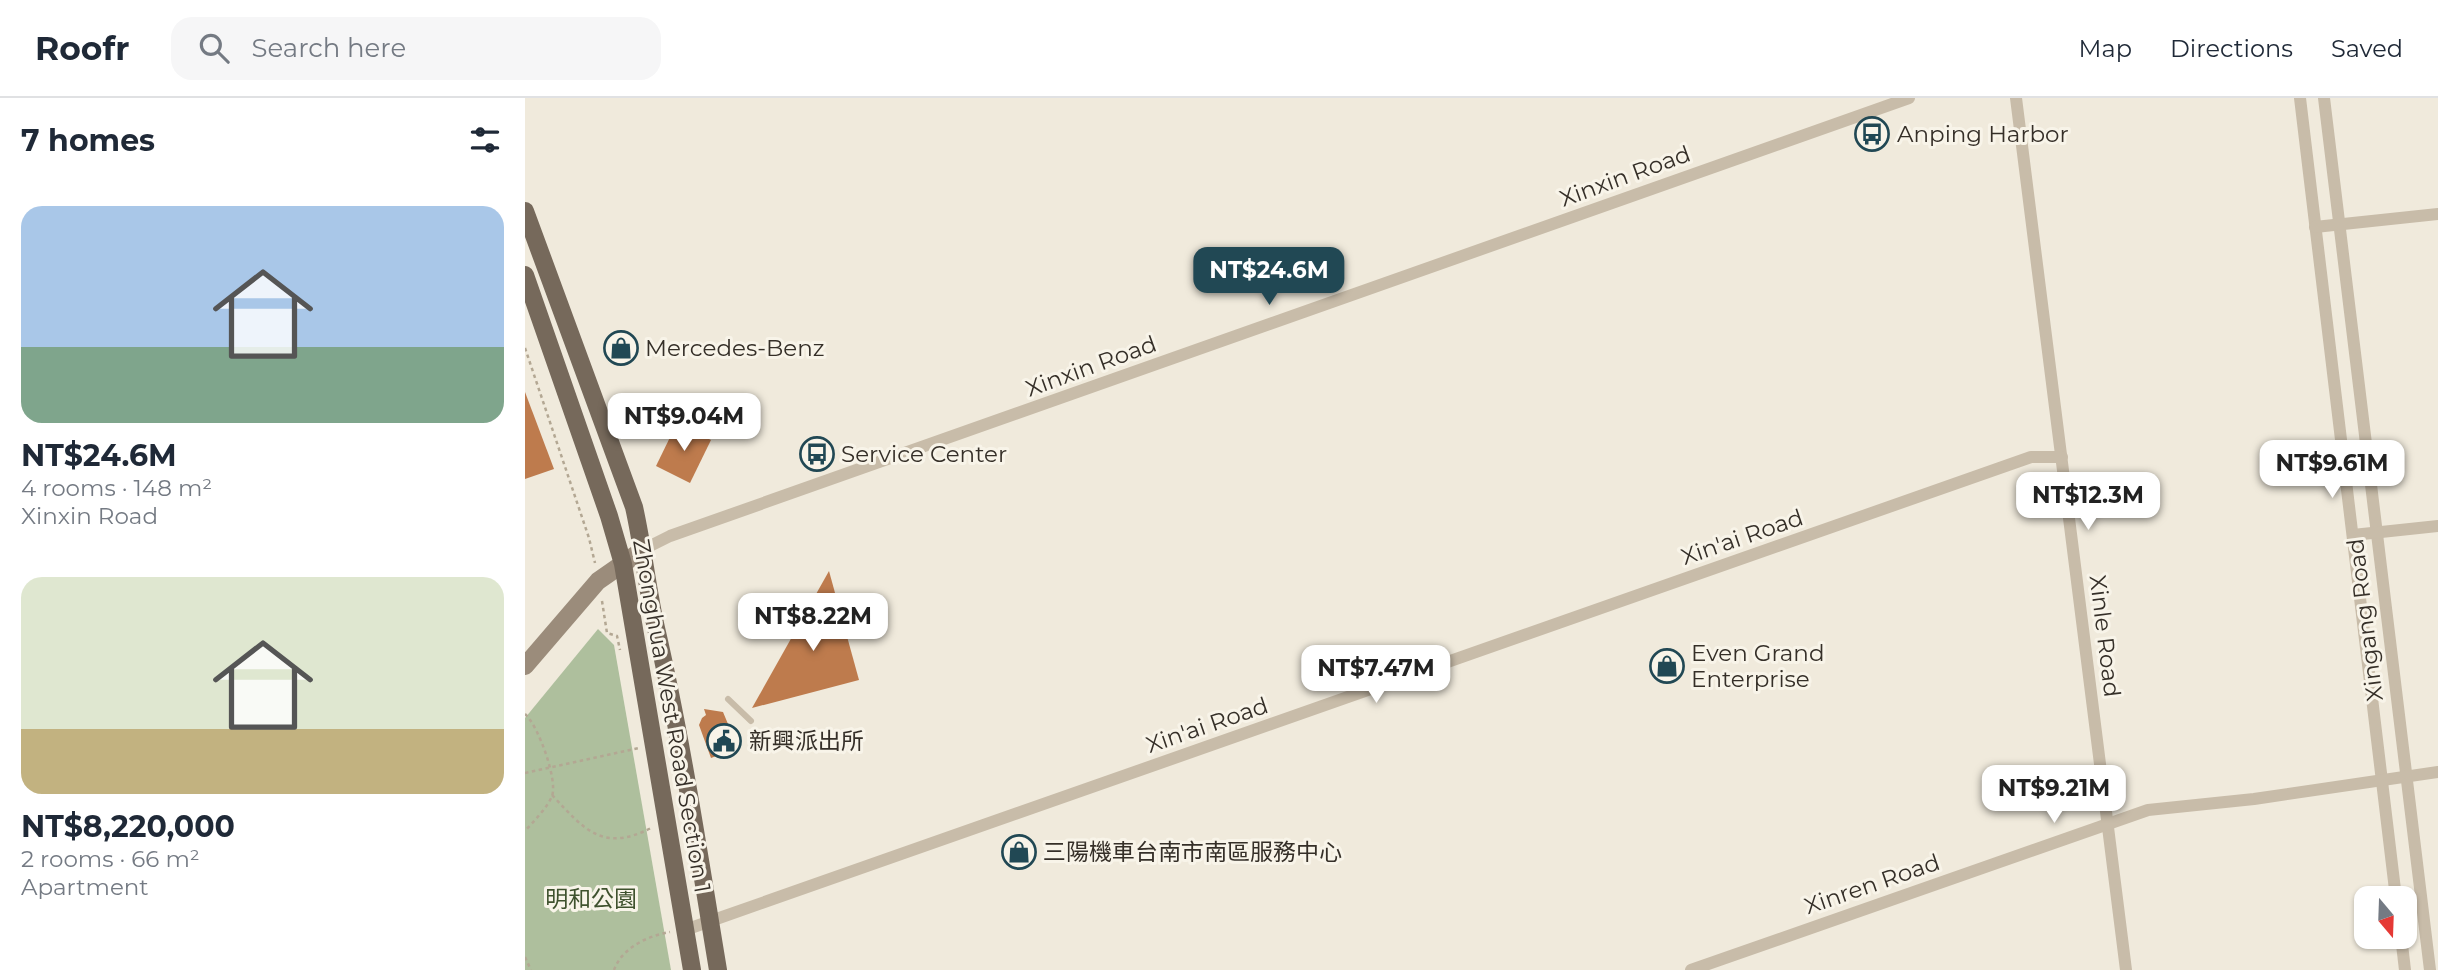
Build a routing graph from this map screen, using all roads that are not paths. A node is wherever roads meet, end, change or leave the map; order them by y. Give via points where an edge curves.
1 (1909, 98) edge
2 (2017, 98) edge
3 (2300, 98) edge
4 (2323, 98) edge
5 (525, 211) edge
6 (2438, 214) edge
7 (2339, 225) junction
8 (2315, 227) junction
9 (525, 275) edge
10 (2061, 457) junction
11 (2438, 526) edge
12 (2376, 533) junction
13 (2353, 535) junction
14 (644, 549) junction
15 (623, 564) junction
16 (525, 666) edge
17 (728, 699) dead end
18 (751, 722) dead end
19 (2438, 772) edge
20 (2405, 777) junction
21 (2382, 780) junction
22 (2106, 824) junction
23 (2395, 886) edge
24 (710, 922) junction
25 (678, 931) junction
26 (2403, 949) edge
27 (692, 970) edge
28 (718, 970) edge
29 (1691, 970) edge
30 (2126, 970) edge
31 (2405, 970) edge
32 (2430, 970) edge

1 - 14 street, Xinxin Road via 670,536
2 - 10 street, Xinle Road
3 - 8 street, Xingang Road
4 - 7 street, Xingang Road
5 - 14 main road, Zhonghua West Road Section 1 via 634,507
6 - 7 street
7 - 8 street
7 - 12 street, Xingang Road
8 - 13 street, Xingang Road
9 - 15 main road, Zhonghua West Road Section 1
10 - 22 street, Xinle Road
10 - 24 street, Xin'ai Road via 2031,457
11 - 12 street
12 - 13 street
12 - 20 street, Xingang Road
13 - 21 street, Xingang Road
14 - 15 street
14 - 24 main road, Zhonghua West Road Section 1
15 - 16 street via 598,581
15 - 25 main road, Zhonghua West Road Section 1
17 - 18 lane
19 - 20 street, Xinren Road
20 - 21 street, Xinren Road
20 - 32 street, Xingang Road
21 - 22 street, Xinren Road via 2254,800 2148,810
21 - 23 street, Xingang Road
22 - 29 street, Xinren Road
22 - 30 street, Xinle Road
24 - 25 street, Xin'ai Road
24 - 28 main road, Zhonghua West Road Section 1
25 - 27 main road, Zhonghua West Road Section 1
26 - 31 street

